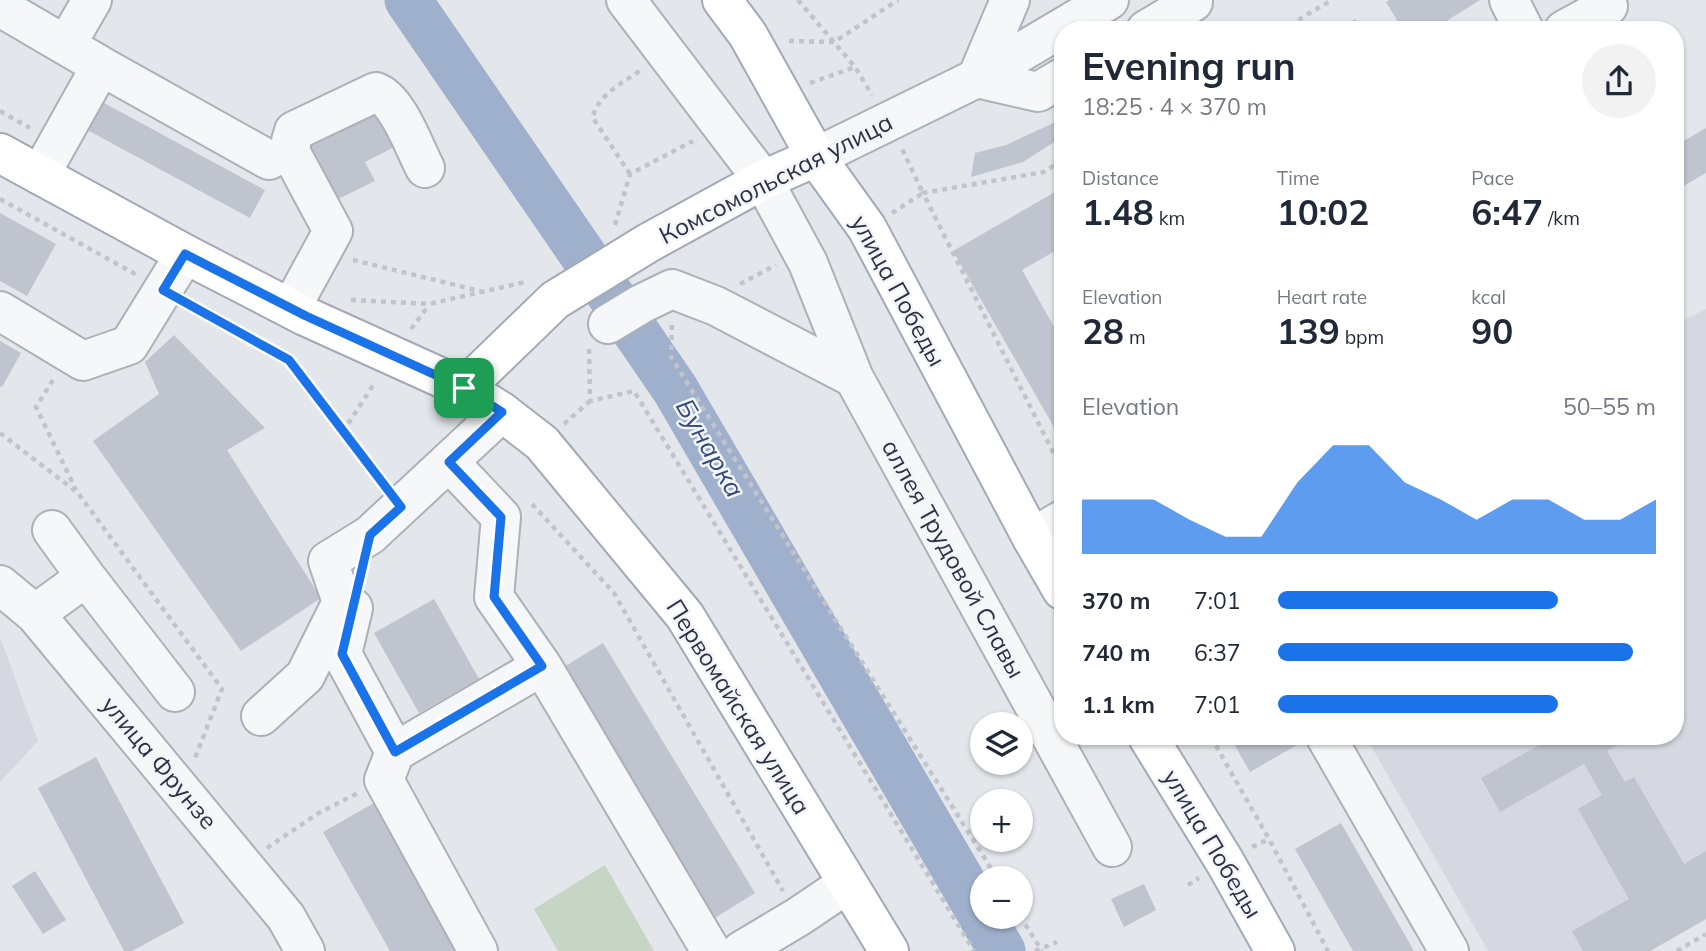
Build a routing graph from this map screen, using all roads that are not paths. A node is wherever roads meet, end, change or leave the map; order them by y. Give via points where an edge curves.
1 (92, 0) edge
2 (626, 0) edge
3 (722, 0) edge
4 (1010, 0) edge
5 (1109, 0) edge
6 (1194, 0) edge
7 (1509, 0) edge
8 (1604, 0) edge
9 (0, 7) edge
10 (1073, 21) edge
11 (1161, 21) edge
12 (1520, 21) edge
13 (1580, 21) edge
14 (1054, 32) edge
15 (66, 46) junction
16 (101, 65) junction
17 (977, 78) junction
18 (1054, 83) edge
19 (0, 153) edge
20 (816, 157) junction
21 (49, 160) junction
22 (269, 160) dead end
23 (425, 168) dead end
24 (755, 169) junction
25 (185, 254) junction
26 (306, 281) junction
27 (0, 312) edge
28 (608, 324) road end
29 (854, 378) junction
30 (464, 388) junction
31 (502, 412) junction
32 (449, 462) junction
33 (1047, 529) edge
34 (52, 530) dead end
35 (370, 535) junction
36 (1054, 557) edge
37 (86, 577) junction
38 (0, 585) edge
39 (35, 614) junction
40 (542, 666) junction
41 (175, 692) dead end
42 (261, 716) dead end
43 (1054, 742) edge
44 (1055, 745) edge
45 (1154, 745) edge
46 (1331, 745) edge
47 (390, 766) junction
48 (1112, 848) dead end
49 (847, 884) junction
50 (305, 951) edge
51 (478, 951) edge
52 (711, 951) edge
53 (741, 951) edge
54 (889, 951) edge
55 (1275, 951) edge
56 (1448, 951) edge

1 - 15 street
2 - 24 street, аллея Трудовой Славы
3 - 20 main road, улица Победы via 748,35
4 - 17 street
5 - 10 street, Комсомольская улица
6 - 11 street
7 - 12 street
8 - 13 street via 1608,6
9 - 15 street
14 - 17 street, Комсомольская улица
15 - 16 street
16 - 21 street
16 - 22 street
17 - 18 street via 1038,92
17 - 20 street, Комсомольская улица
19 - 21 main road
20 - 24 main road, Комсомольская улица
20 - 33 main road, улица Победы via 867,228
21 - 25 main road
23 - 26 street via 394,106 376,92 294,131 291,153 333,230
24 - 29 street, аллея Трудовой Славы via 808,263
24 - 30 main road, Комсомольская улица via 631,235 539,291
25 - 26 main road
25 - 27 street via 129,345 83,360
26 - 30 main road
28 - 29 street via 656,297 716,306
29 - 43 street, аллея Трудовой Славы
30 - 31 main road, Первомайская улица
31 - 32 street
31 - 49 main road, Первомайская улица via 542,443 685,616
32 - 35 street
32 - 40 street via 501,517 494,597
33 - 36 main road, улица Победы
34 - 37 street
35 - 42 street via 328,561 342,602 305,676
35 - 47 street via 342,654
37 - 39 street
37 - 41 street
38 - 39 street, улица Фрунзе
39 - 50 street, улица Фрунзе via 286,917
40 - 47 street
40 - 52 street
44 - 48 street, аллея Трудовой Славы
45 - 55 main road, улица Победы
46 - 56 street
47 - 51 street
49 - 53 street
49 - 54 main road, Первомайская улица

